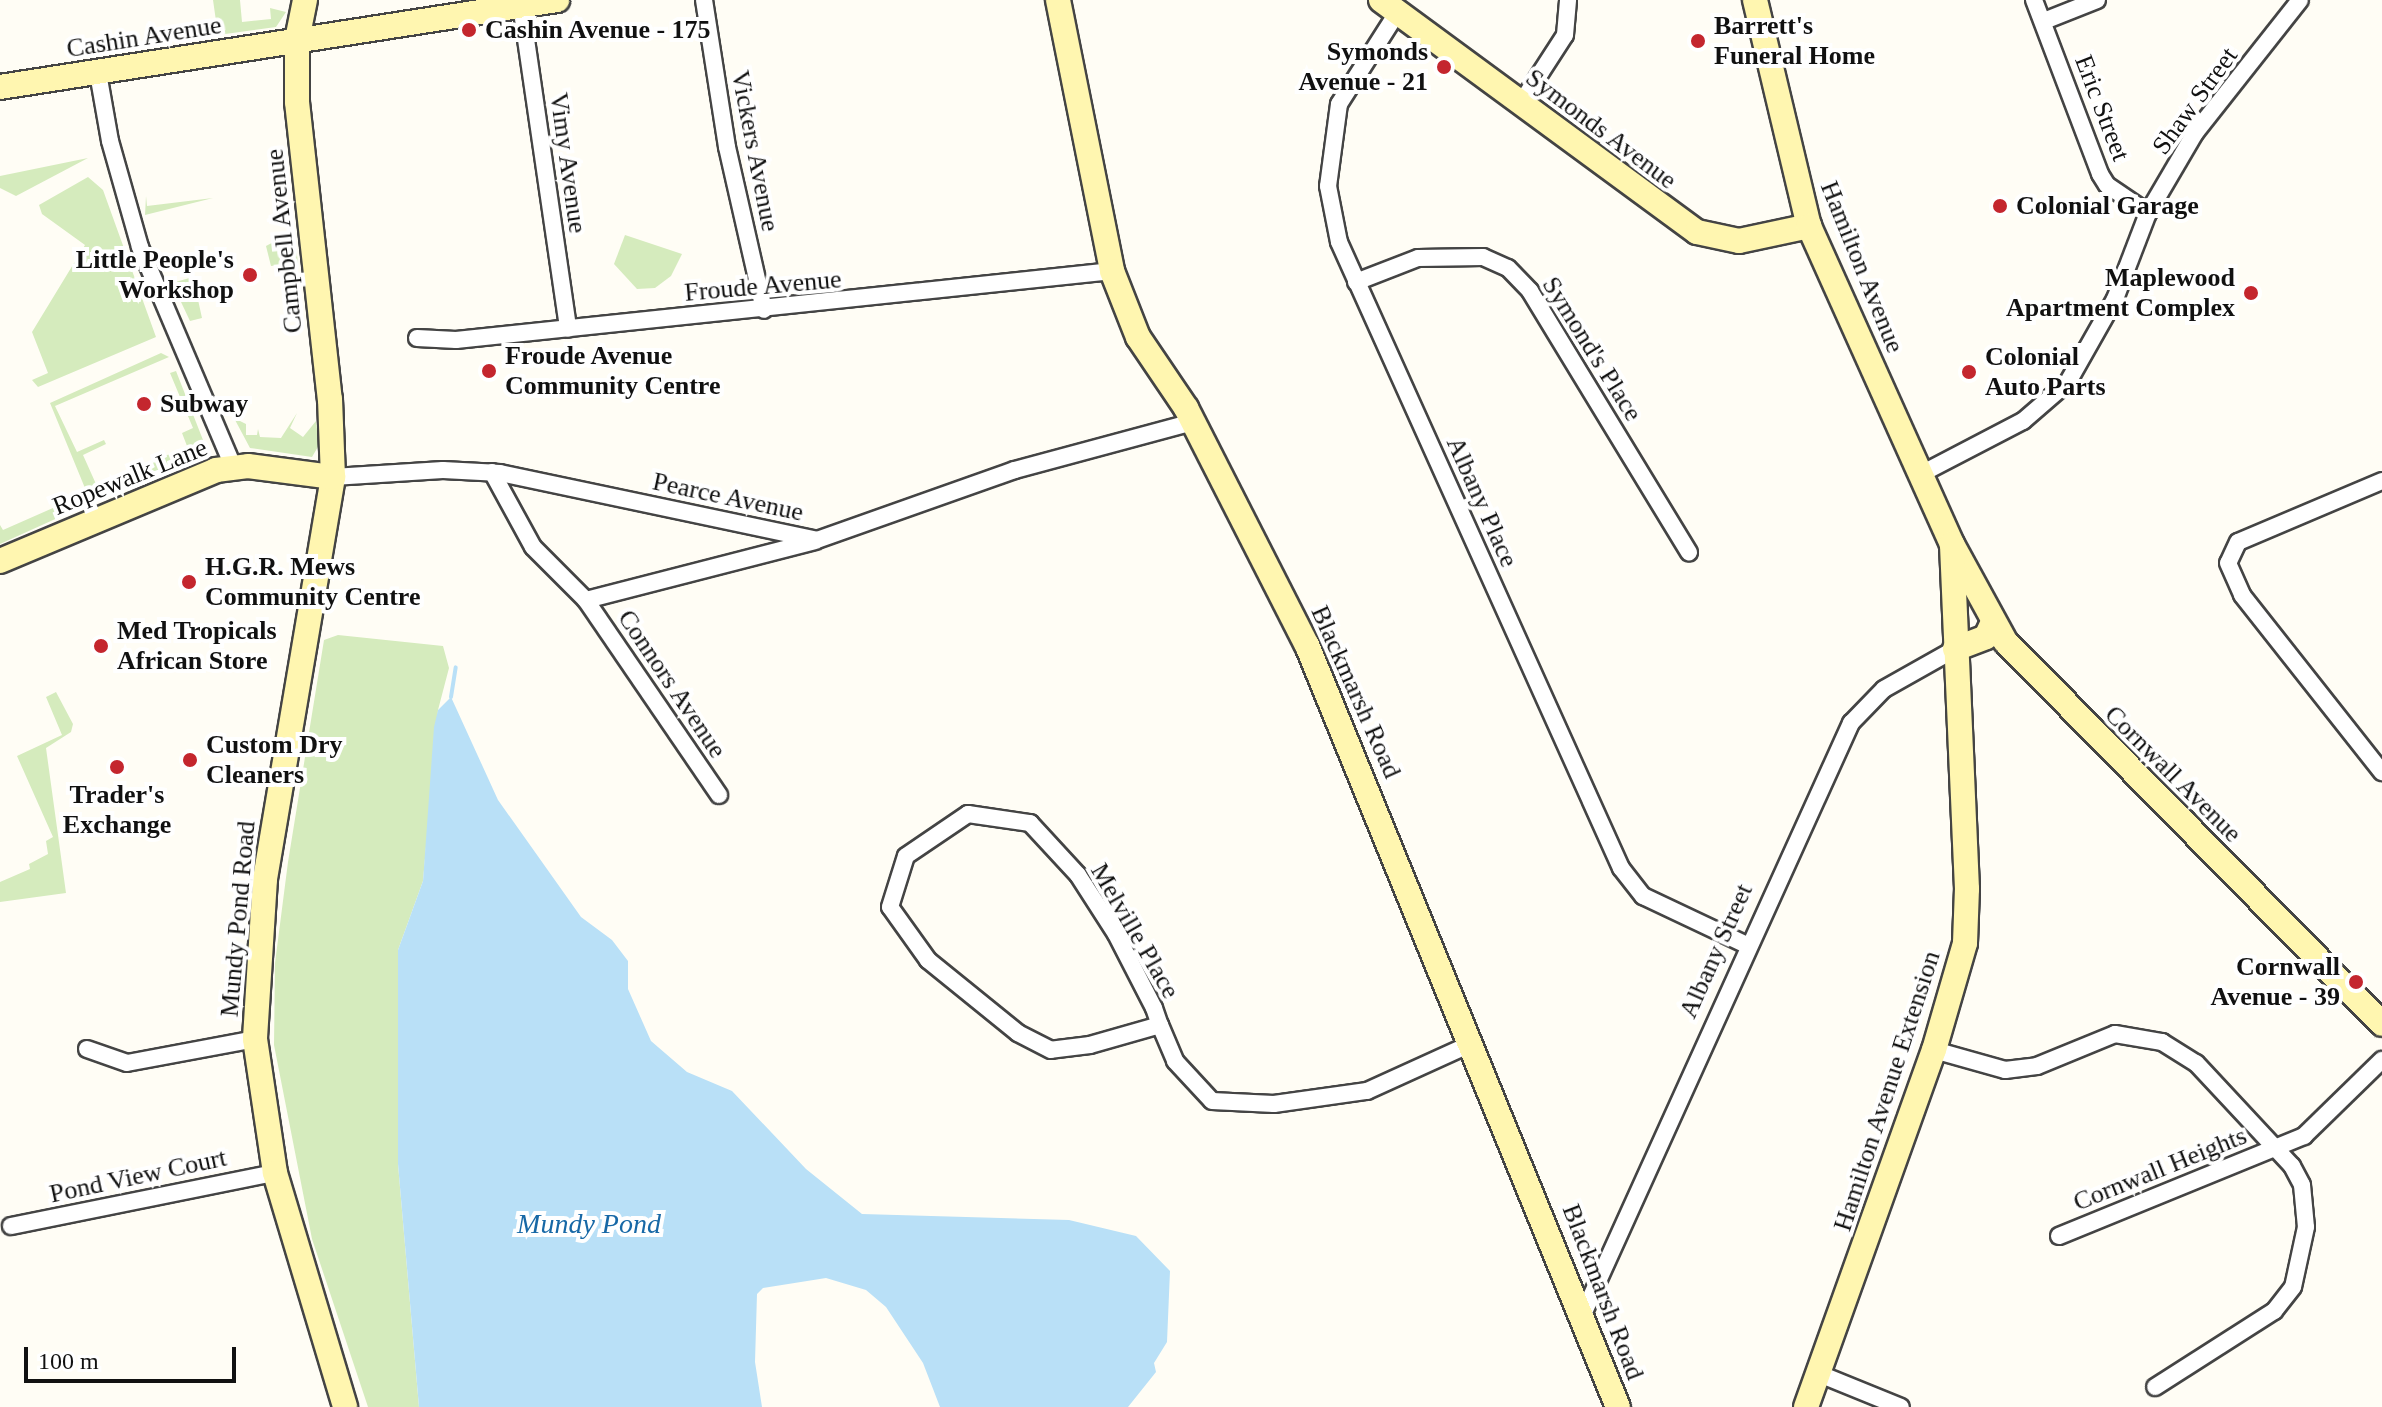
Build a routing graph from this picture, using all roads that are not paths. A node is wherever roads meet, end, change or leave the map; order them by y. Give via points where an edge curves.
1 (305, 0) edge
2 (557, 0) edge
3 (704, 0) edge
4 (1058, 0) edge
5 (1568, 0) edge
6 (1755, 0) edge
7 (2034, 0) edge
8 (2097, 0) edge
9 (2300, 0) edge
10 (521, 5) junction
11 (1389, 6) edge
12 (2044, 21) junction
13 (297, 40) junction
14 (98, 73) junction
15 (0, 87) edge
16 (1521, 103) junction
17 (2148, 213) junction
18 (1809, 226) junction
19 (1112, 271) junction
20 (1356, 282) junction
21 (764, 310) junction
22 (568, 329) junction
23 (417, 338) dead end
24 (1193, 422) junction
25 (233, 466) junction
26 (492, 472) junction
27 (1921, 474) junction
28 (333, 477) junction
29 (2382, 481) edge
30 (817, 540) junction
31 (1952, 544) junction
32 (1689, 553) dead end
33 (0, 561) edge
34 (586, 600) junction
35 (1993, 622) junction
36 (1955, 649) junction
37 (2382, 772) edge
38 (719, 795) dead end
39 (1749, 946) junction
40 (2382, 1024) edge
41 (1160, 1025) junction
42 (255, 1039) junction
43 (1473, 1043) junction
44 (87, 1049) dead end
45 (1934, 1050) junction
46 (2382, 1060) edge
47 (2279, 1148) junction
48 (275, 1173) junction
49 (11, 1226) dead end
50 (2059, 1236) dead end
51 (1580, 1321) junction
52 (1822, 1375) junction
53 (2155, 1387) dead end
54 (345, 1407) edge
55 (1618, 1407) edge
56 (1806, 1407) edge
57 (1901, 1407) edge

1 - 13 street, Campbell Avenue
2 - 10 street, Cashin Avenue
3 - 21 street, Vickers Avenue via 727,147
4 - 19 street, Blackmarsh Road
5 - 16 street via 1565,35
6 - 18 street, Hamilton Avenue
7 - 12 street, Eric Street
8 - 12 street
9 - 17 street, Shaw Street via 2195,133
10 - 13 street, Cashin Avenue
10 - 22 street, Vimy Avenue
11 - 16 street, Symonds Avenue
11 - 20 street, Albany Place via 1351,79 1332,132 1331,212
12 - 17 street, Eric Street via 2100,174 2107,185
13 - 14 street, Cashin Avenue
13 - 28 street, Campbell Avenue via 297,102 330,399
14 - 15 street, Cashin Avenue
14 - 25 street via 140,247
16 - 18 street, Symonds Avenue via 1697,232 1739,241
17 - 27 street, Shaw Street via 2115,299 2068,382 2023,421
18 - 27 street, Hamilton Avenue
19 - 21 street, Froude Avenue
19 - 24 street, Blackmarsh Road via 1138,337
20 - 32 street, Symond's Place via 1418,258 1483,257 1508,268 1530,291
20 - 39 street, Albany Place via 1621,868 1643,896
21 - 22 street, Froude Avenue
22 - 23 street, Froude Avenue via 456,340
24 - 30 street, Pearce Avenue via 1015,470
24 - 43 street, Blackmarsh Road via 1307,645
25 - 28 street, Ropewalk Lane
25 - 33 street, Ropewalk Lane
26 - 28 street, Pearce Avenue
26 - 30 street, Pearce Avenue
26 - 34 street, Connors Avenue via 533,547
27 - 31 street, Hamilton Avenue
28 - 42 street, Mundy Pond Road via 265,879
29 - 37 street via 2238,542 2228,563 2238,589
30 - 34 street, Connors Avenue
31 - 35 street, Cornwall Avenue
31 - 36 street, Hamilton Avenue Extension
34 - 38 street, Connors Avenue
35 - 36 street, Albany Street via 1986,637
35 - 40 street, Cornwall Avenue via 2028,669
36 - 39 street, Albany Street via 1884,689 1851,723
36 - 45 street, Hamilton Avenue Extension via 1967,925
39 - 51 street, Albany Street
41 - 41 street, Melville Place via 1116,934 1078,875 1030,823 968,814 906,856 890,907 928,960 1018,1033 1051,1050
41 - 43 street, Melville Place via 1175,1061 1212,1101 1274,1104 1367,1091
42 - 44 street via 127,1063
42 - 48 street, Mundy Pond Road
43 - 51 street, Blackmarsh Road via 1556,1245
45 - 47 street, Cornwall Heights via 2014,1069 2037,1066 2115,1034 2150,1038 2196,1063
45 - 52 street, Hamilton Avenue Extension
46 - 47 street, Cornwall Heights via 2304,1136
47 - 50 street, Cornwall Heights
47 - 53 street, Cornwall Heights via 2302,1185 2305,1206 2305,1242 2293,1287 2274,1311
48 - 49 street, Pond View Court
48 - 54 street, Mundy Pond Road
51 - 55 street, Blackmarsh Road
52 - 56 street, Hamilton Avenue Extension
52 - 57 street

